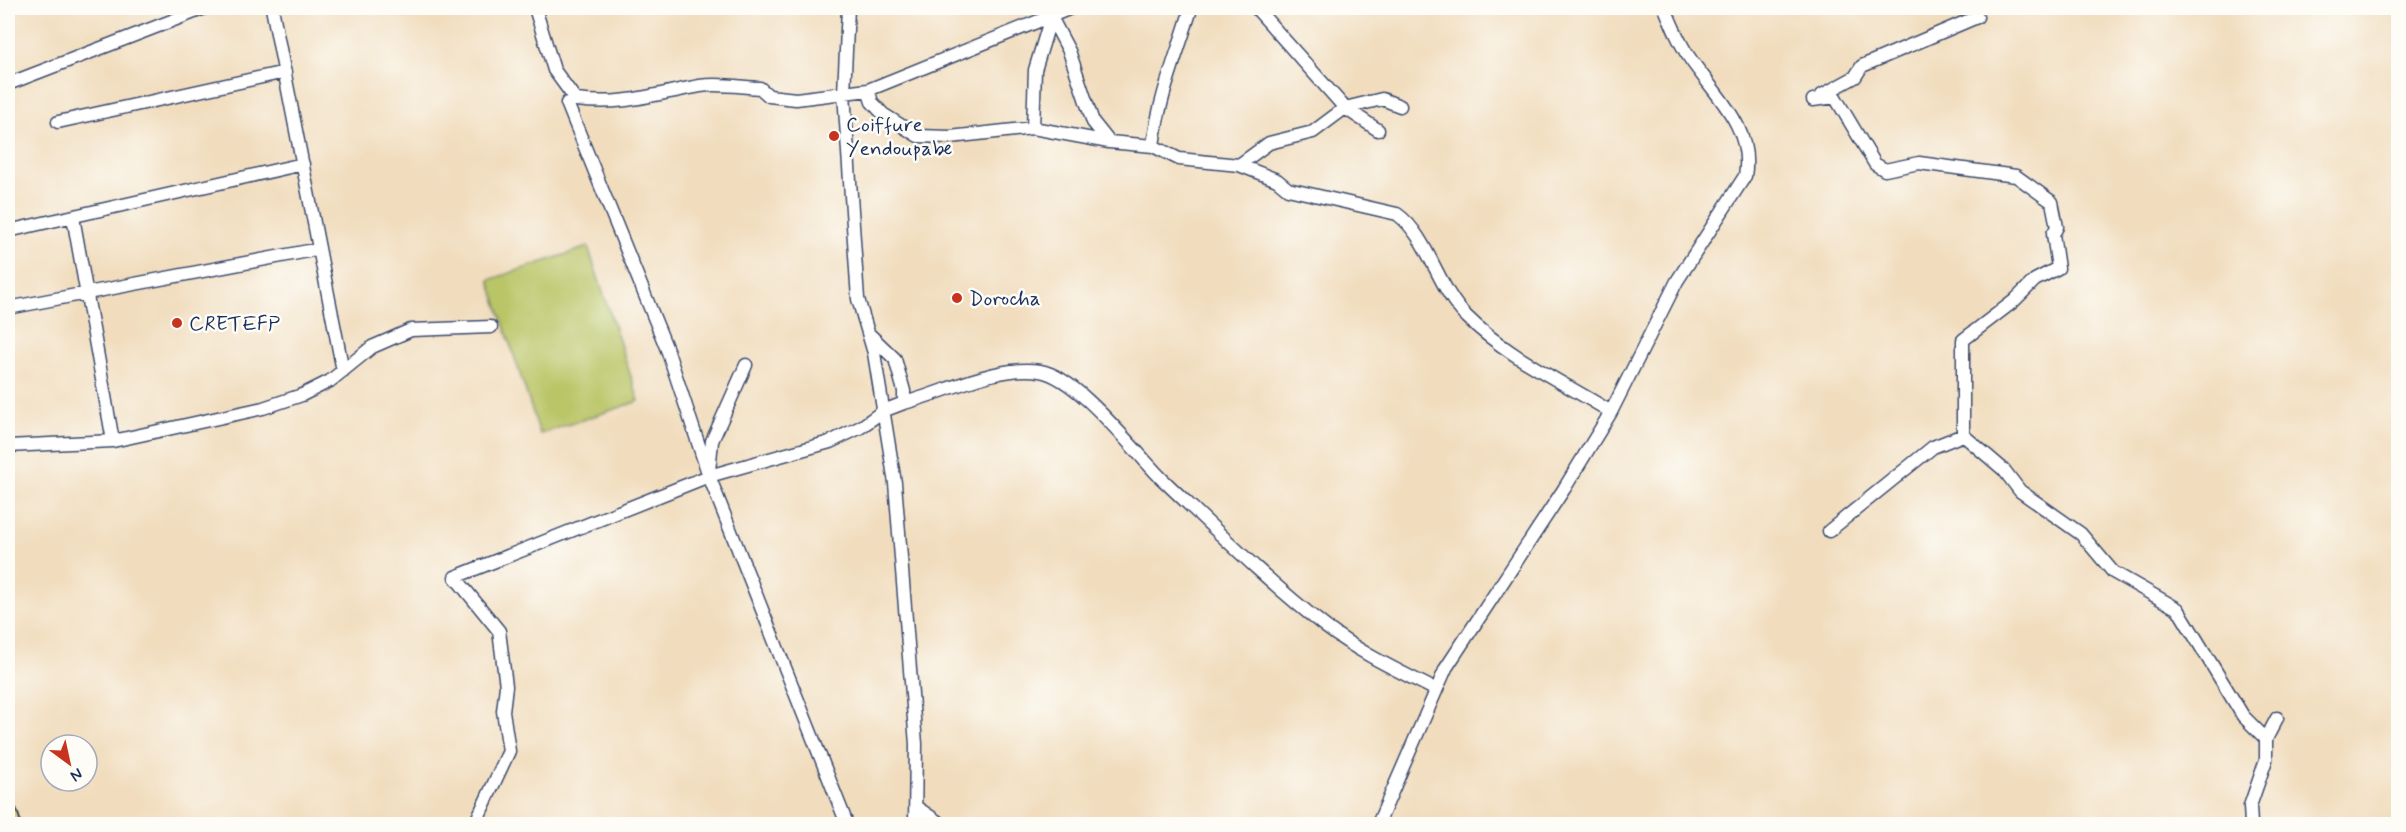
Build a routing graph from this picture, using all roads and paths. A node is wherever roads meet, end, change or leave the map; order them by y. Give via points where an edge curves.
1 (205, 8) edge
2 (272, 8) edge
3 (535, 8) edge
4 (848, 8) edge
5 (1071, 8) edge
6 (1256, 8) edge
7 (1665, 8) edge
8 (1191, 9) dead end
9 (1051, 17) junction
10 (1977, 17) dead end
11 (285, 72) junction
12 (8, 84) edge
13 (868, 90) junction
14 (844, 93) junction
15 (567, 103) dead end
16 (1400, 106) dead end
17 (1345, 108) junction
18 (58, 122) dead end
19 (1033, 128) junction
20 (1378, 130) dead end
21 (1109, 142) junction
22 (1153, 146) junction
23 (303, 164) junction
24 (1239, 165) junction
25 (73, 217) junction
26 (8, 231) edge
27 (319, 249) junction
28 (84, 293) junction
29 (8, 308) edge
30 (491, 327) dead end
31 (870, 335) junction
32 (746, 365) dead end
33 (343, 371) junction
34 (904, 403) junction
35 (883, 411) junction
36 (1611, 412) junction
37 (1963, 435) junction
38 (112, 441) junction
39 (8, 446) edge
40 (709, 476) junction
41 (1829, 531) dead end
42 (1436, 690) junction
43 (2277, 718) dead end
44 (2266, 739) junction
45 (916, 807) junction
46 (8, 812) edge
47 (12, 825) edge
48 (475, 825) edge
49 (847, 825) edge
50 (915, 825) edge
51 (941, 825) edge
52 (1378, 825) edge
53 (2251, 825) edge

1 - 12 street
2 - 11 street
3 - 14 street via 554,70 576,100 629,102 702,86 760,88 769,96 796,99
4 - 14 street
5 - 9 street
6 - 17 street
7 - 36 street via 1686,53 1731,112 1746,144 1748,159 1745,176 1677,281
8 - 22 street via 1170,66
9 - 13 street
9 - 19 street via 1035,70
9 - 21 street via 1069,51 1093,122
10 - 37 street via 1863,66 1855,77 1813,100 1835,97 1875,164 1885,170 1919,163 2016,176 2052,202 2058,268 2035,280 1963,340
11 - 18 street
11 - 23 street
13 - 14 street
13 - 19 street via 883,114 918,136 950,137
14 - 31 street via 858,299
15 - 40 street via 669,352
16 - 17 street via 1382,99
17 - 20 street
17 - 24 street via 1313,132 1269,143
19 - 21 street
21 - 22 street
22 - 24 street via 1179,159
23 - 25 street
23 - 27 street
24 - 36 street via 1277,180 1288,189 1397,214 1408,224 1465,315 1498,342
25 - 26 street
25 - 28 street
27 - 28 street
27 - 33 street
28 - 29 street
28 - 38 street
30 - 33 street via 411,330 372,347
31 - 34 street via 895,359
31 - 35 street
32 - 40 street via 712,441
33 - 38 street via 302,395 263,408
34 - 35 street
34 - 42 street via 1011,370 1041,371 1068,385 1161,477 1320,622 1364,652
35 - 40 street via 830,442
35 - 45 street via 898,519 916,744
36 - 42 street
37 - 41 street via 1933,447
37 - 44 street via 2004,470 2020,491 2081,534 2113,572 2178,609 2243,716
38 - 39 street
40 - 48 street via 455,577 499,631 506,686 503,711 509,751
40 - 49 street
42 - 52 street
43 - 44 street
44 - 53 street via 2266,760 2250,806
45 - 50 street
45 - 51 street
46 - 47 highway

